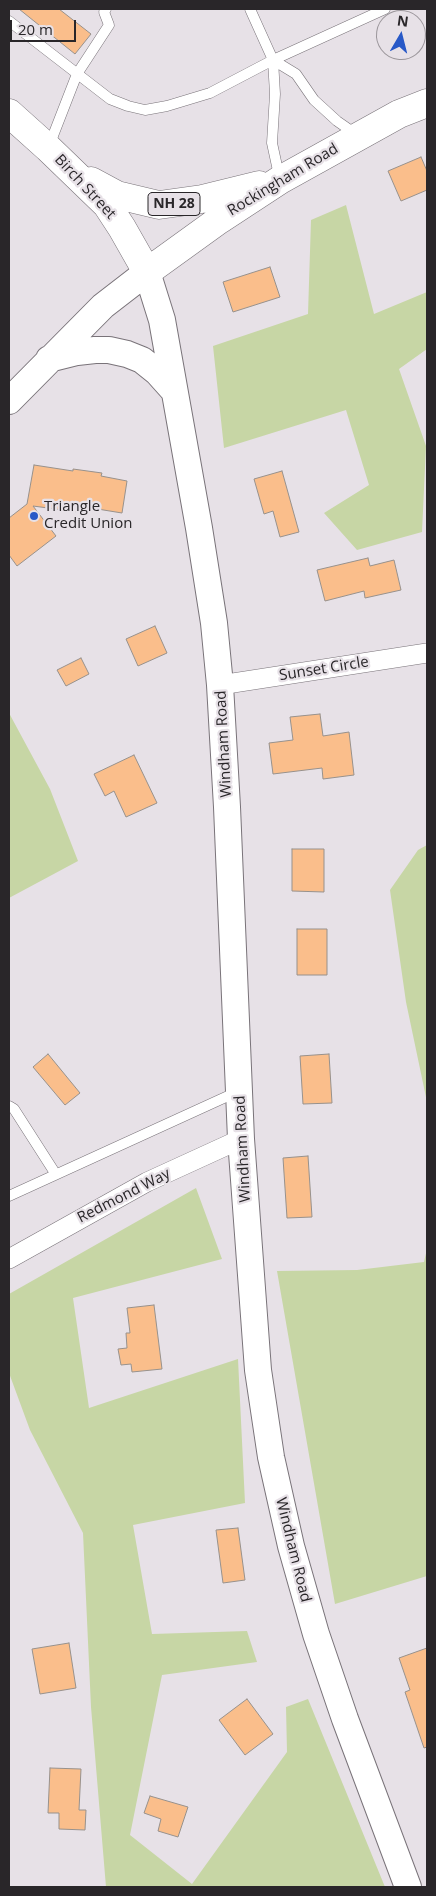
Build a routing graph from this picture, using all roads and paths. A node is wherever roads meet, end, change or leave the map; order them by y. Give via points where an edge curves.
1 (250, 9) edge
2 (386, 9) edge
3 (104, 10) edge
4 (9, 21) edge
5 (273, 60) junction
6 (77, 74) junction
7 (427, 103) edge
8 (9, 113) edge
9 (358, 136) junction
10 (48, 148) junction
11 (73, 171) junction
12 (280, 180) junction
13 (147, 272) junction
14 (50, 359) junction
15 (174, 392) junction
16 (9, 401) edge
17 (427, 654) edge
18 (220, 685) junction
19 (240, 1090) junction
20 (9, 1106) edge
21 (242, 1139) junction
22 (55, 1173) junction
23 (9, 1196) edge
24 (9, 1259) edge
25 (408, 1887) edge

1 - 5 lane
2 - 5 lane
3 - 6 lane via 109,25
4 - 6 lane
5 - 6 lane via 210,93 144,110 110,99
5 - 9 lane via 296,74 314,100
5 - 12 lane via 272,143
6 - 10 lane
7 - 9 main road, Rockingham Road / NH 28
8 - 10 main road, Birch Street / NH 28
9 - 12 main road, Rockingham Road / NH 28
10 - 11 main road, Birch Street / NH 28
11 - 12 main road, NH 28 via 117,195 160,205 202,199
11 - 13 main road, Birch Street / NH 28 via 107,206
12 - 13 main road, Rockingham Road / NH 28
13 - 14 street via 102,306
13 - 15 street, Windham Road via 162,320
14 - 15 street via 95,350 126,354 142,360
14 - 16 street
15 - 18 street, Windham Road via 204,557
17 - 18 street, Sunset Circle
18 - 19 street, Windham Road
19 - 21 street, Windham Road
19 - 22 lane
20 - 22 lane
21 - 24 street, Redmond Way via 147,1182
21 - 25 street, Windham Road via 258,1370 271,1457 291,1546 316,1634
22 - 23 lane

